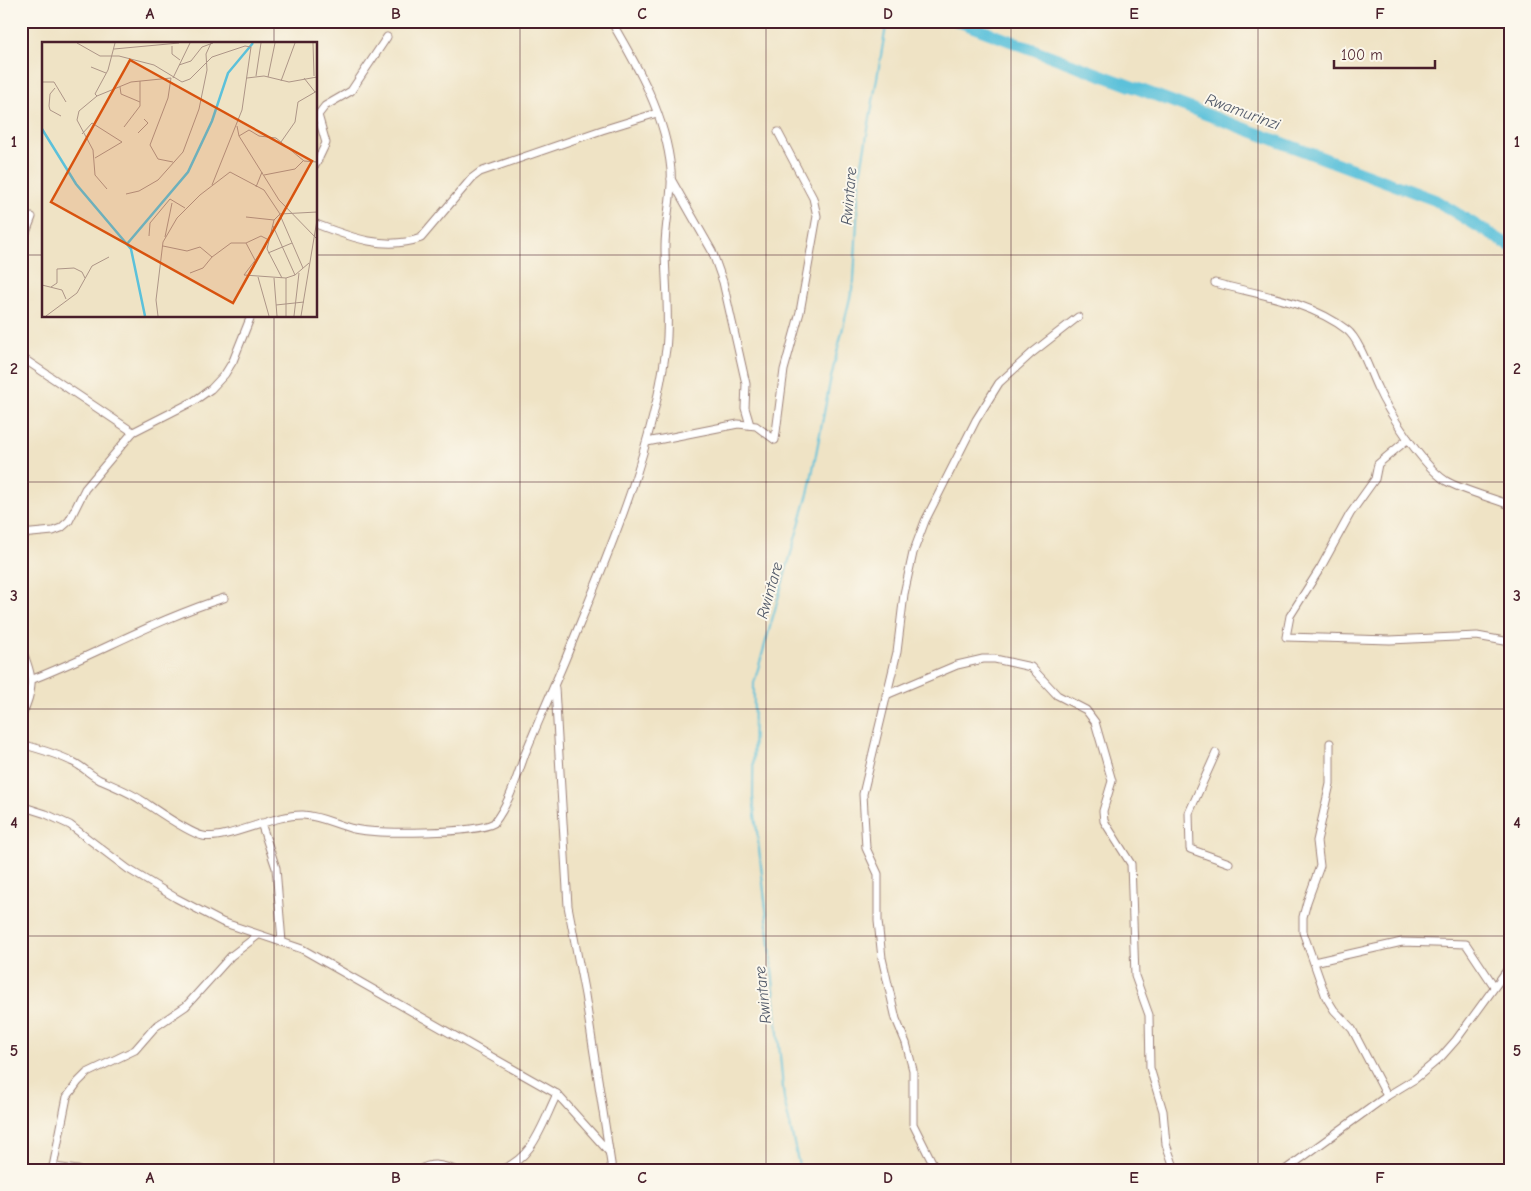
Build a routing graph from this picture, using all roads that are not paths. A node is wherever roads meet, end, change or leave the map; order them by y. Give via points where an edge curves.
1 (611, 21) edge
2 (387, 37) dead end
3 (657, 113) junction
4 (318, 115) edge
5 (318, 115) edge
6 (778, 132) dead end
7 (318, 160) edge
8 (671, 178) junction
9 (21, 223) edge
10 (318, 225) edge
11 (21, 244) edge
12 (1216, 283) dead end
13 (1078, 317) dead end
14 (250, 318) edge
15 (21, 357) edge
16 (750, 425) junction
17 (133, 432) junction
18 (1408, 439) junction
19 (647, 442) junction
20 (1510, 505) edge
21 (21, 534) edge
22 (224, 598) dead end
23 (1510, 642) edge
24 (21, 648) edge
25 (33, 679) junction
26 (554, 685) junction
27 (886, 695) junction
28 (21, 718) edge
29 (1330, 743) dead end
30 (21, 744) edge
31 (1216, 753) dead end
32 (21, 806) edge
33 (261, 823) junction
34 (1229, 863) dead end
35 (258, 936) junction
36 (282, 942) junction
37 (1314, 962) junction
38 (1510, 966) edge
39 (1494, 986) junction
40 (558, 1094) junction
41 (1387, 1096) junction
42 (609, 1152) junction
43 (50, 1168) edge
44 (78, 1170) edge
45 (419, 1170) edge
46 (456, 1170) edge
47 (500, 1170) edge
48 (612, 1170) edge
49 (936, 1170) edge
50 (1175, 1170) edge
51 (1285, 1170) edge

1 - 3 street via 629,51
2 - 5 street via 351,91 325,106
3 - 8 street via 667,146
3 - 10 street via 480,172 421,238 409,242 360,241
4 - 7 street via 326,143
6 - 16 street via 813,198 817,216 800,312 784,370 775,440
8 - 16 street via 712,250 723,282 746,384 745,408
8 - 19 street via 665,243 667,346
9 - 11 street via 32,217
12 - 18 street via 1295,304 1322,314 1349,331 1385,407
13 - 27 street via 999,383 934,502 913,553
14 - 17 street via 233,362 211,389
15 - 17 street
16 - 19 street via 738,424
17 - 21 street via 85,489 68,521 53,531
18 - 20 street via 1446,481
18 - 23 street via 1378,464 1375,479 1350,514 1290,616 1286,637 1390,640 1477,636
19 - 26 street via 637,478
22 - 25 street via 164,620 73,664
24 - 25 street
25 - 28 street
26 - 33 street via 509,800 488,827 375,831 302,815
26 - 42 street via 568,906
27 - 49 street via 863,794 863,821 866,848 878,874 882,958 896,1019 913,1070 914,1124
27 - 50 street via 958,665 995,659 1031,667 1057,696 1086,710 1096,722 1112,781 1103,810 1104,821 1131,864 1135,976 1149,1015 1150,1068 1163,1111 1166,1144
29 - 37 street via 1330,784 1317,841 1320,866 1303,917 1303,932
30 - 33 street via 75,763 197,834 215,836
31 - 34 street via 1189,813 1190,849
32 - 35 street via 70,825 128,869 176,898
33 - 36 street via 276,868
35 - 36 street
35 - 43 street via 231,956 186,1006 155,1027 135,1050 87,1073 78,1082 67,1097
36 - 40 street via 350,975 404,1009
37 - 39 street via 1402,942 1466,944
37 - 41 street via 1326,997 1352,1029
38 - 39 street
39 - 41 street via 1448,1050 1415,1079
40 - 42 street
40 - 47 street via 529,1152 514,1165
41 - 51 street
42 - 48 street
43 - 44 street
45 - 46 street via 427,1165 441,1165

